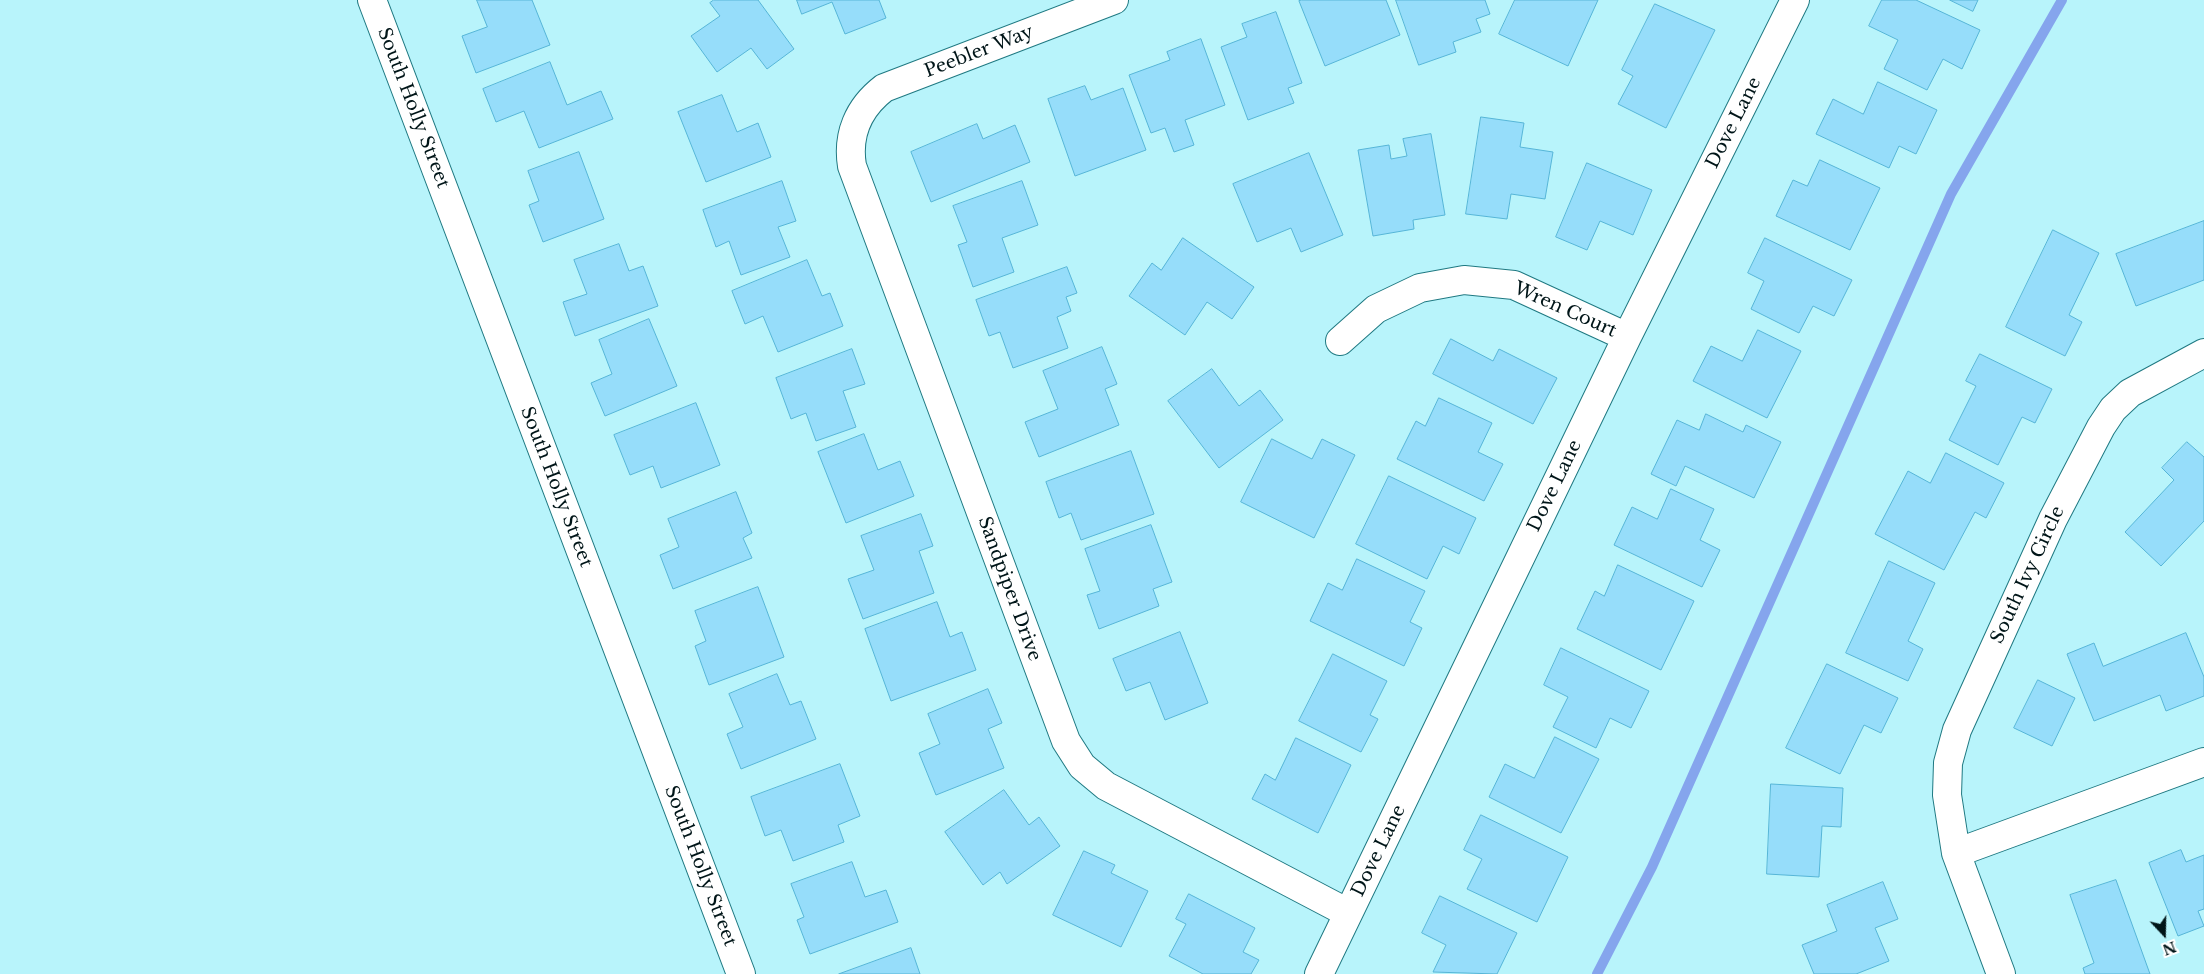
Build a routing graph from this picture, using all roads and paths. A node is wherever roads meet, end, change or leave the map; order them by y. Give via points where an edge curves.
1 (372, 0) edge
2 (1114, 0) edge
3 (1788, 2) edge
4 (856, 121) joint
5 (1627, 337) junction
6 (1340, 341) dead end
7 (2204, 353) edge
8 (2204, 762) edge
9 (1956, 852) junction
10 (1348, 914) junction
11 (741, 974) edge
12 (1319, 974) edge
13 (2001, 974) edge

1 - 11 street, South Holly Street
2 - 4 street, Peebler Way via 884,88
3 - 5 street, Dove Lane
4 - 10 street, Sandpiper Drive via 849,149 852,166 1066,741 1082,766 1106,786
5 - 6 street, Wren Court via 1514,285 1464,280 1420,288 1376,309
5 - 10 street, Dove Lane
7 - 9 street, South Ivy Circle via 2130,393 2113,409 2053,519 1957,730 1948,763 1947,795
8 - 9 street
9 - 13 street, South Ivy Circle
10 - 12 street, Dove Lane

